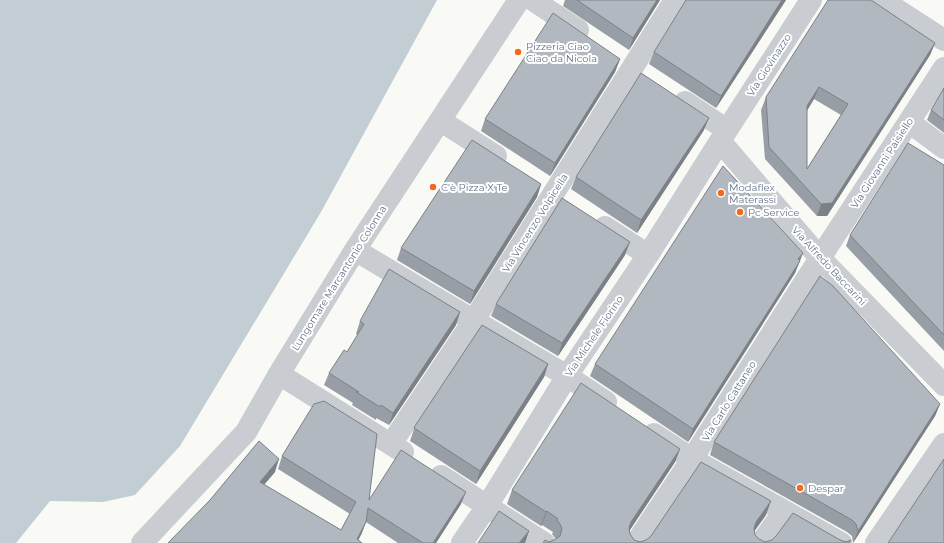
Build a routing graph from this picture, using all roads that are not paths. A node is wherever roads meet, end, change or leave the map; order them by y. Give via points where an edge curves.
1 (520, 0) edge
2 (533, 0) edge
3 (675, 0) edge
4 (811, 0) edge
5 (882, 0) edge
6 (593, 40) edge
7 (944, 40) edge
8 (626, 63) junction
9 (944, 68) edge
10 (651, 80) edge
11 (670, 93) edge
12 (441, 121) junction
13 (909, 122) junction
14 (723, 135) junction
15 (944, 148) edge
16 (514, 167) edge
17 (548, 189) junction
18 (573, 205) edge
19 (592, 218) edge
20 (355, 250) junction
21 (648, 255) junction
22 (820, 258) junction
23 (474, 320) junction
24 (279, 374) junction
25 (567, 376) junction
26 (944, 385) edge
27 (620, 411) edge
28 (640, 424) edge
29 (391, 444) junction
30 (944, 444) edge
31 (692, 459) junction
32 (487, 506) junction
33 (784, 511) junction
34 (142, 543) edge
35 (462, 543) edge
36 (544, 543) edge
37 (636, 543) edge
38 (761, 543) edge
39 (841, 543) edge
40 (876, 543) edge

1 - 12 street, Lungomare Marcantonio Colonna
2 - 6 street
3 - 8 street, Via Vincenzo Volpicella
4 - 14 street, Via Giovinazzo
5 - 7 street
8 - 10 street
8 - 17 street, Via Vincenzo Volpicella
9 - 13 street, Via Giovanni Paisiello
11 - 14 street, Via Alfredo Baccarini
12 - 16 street
12 - 20 street, Lungomare Marcantonio Colonna
13 - 15 street
13 - 22 street, Via Giovanni Paisiello
14 - 21 street, Via Michele Fiorino
14 - 22 street, Via Alfredo Baccarini
17 - 18 street
17 - 23 street, Via Vincenzo Volpicella
19 - 21 street
20 - 23 street
20 - 24 street, Lungomare Marcantonio Colonna
21 - 25 street, Via Michele Fiorino
22 - 26 street, Via Alfredo Baccarini
22 - 31 street, Via Carlo Cattaneo
23 - 25 street
23 - 29 street, Via Vincenzo Volpicella
24 - 29 street
24 - 34 street, Lungomare Marcantonio Colonna via 246,432
25 - 27 street
25 - 32 street, Via Michele Fiorino
28 - 31 street
29 - 32 street
30 - 40 street
31 - 33 street
31 - 37 street, Via Carlo Cattaneo
32 - 35 street, Via Michele Fiorino
32 - 36 street
33 - 38 street
33 - 39 street

